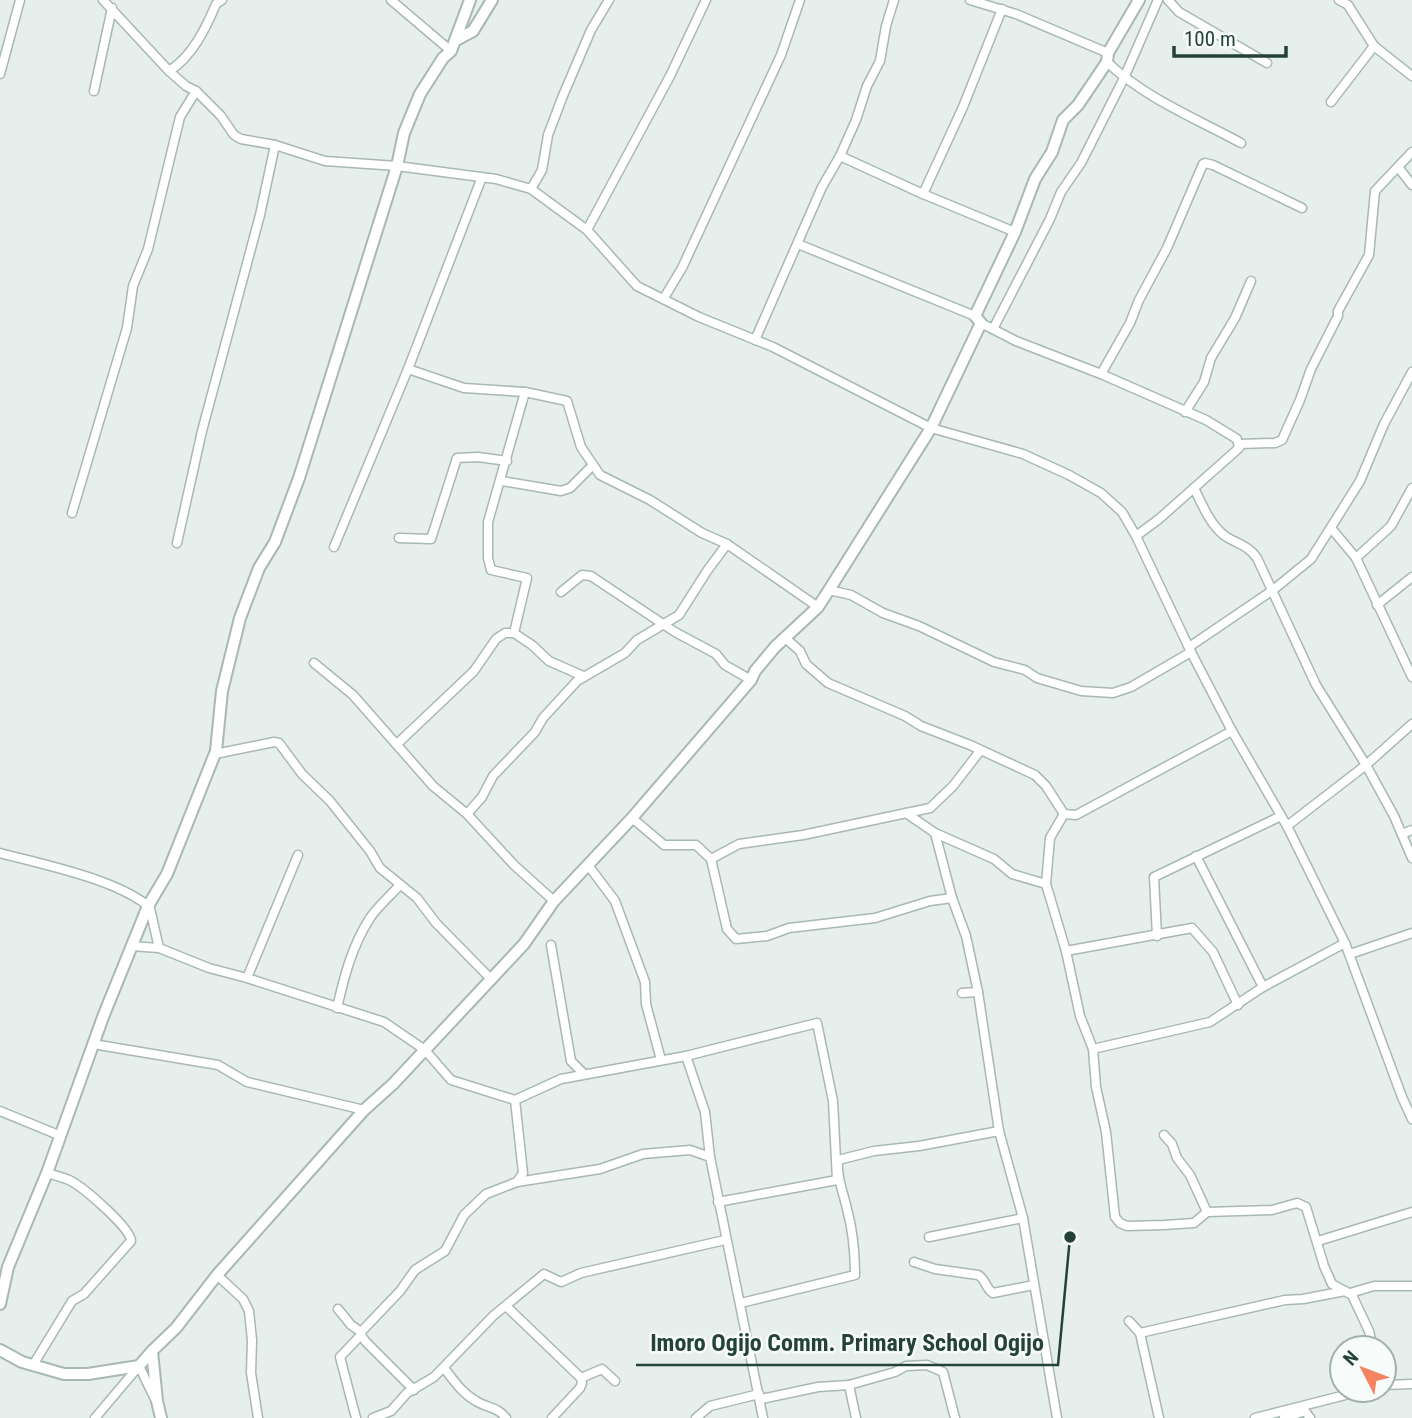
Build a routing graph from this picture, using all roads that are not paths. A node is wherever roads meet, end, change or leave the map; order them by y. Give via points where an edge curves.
1 (20, 0) edge
2 (103, 0) edge
3 (222, 0) edge
4 (391, 0) edge
5 (470, 0) edge
6 (492, 0) edge
7 (608, 0) edge
8 (706, 0) edge
9 (800, 0) edge
10 (894, 0) edge
11 (970, 0) edge
12 (1139, 0) edge
13 (1158, 0) edge
14 (1168, 0) edge
15 (1339, 0) edge
16 (1350, 3) edge
17 (111, 8) junction
18 (1002, 9) junction
19 (453, 46) junction
20 (1374, 46) junction
21 (1108, 57) junction
22 (1267, 63) dead end
23 (169, 71) junction
24 (0, 74) edge
25 (1412, 76) edge
26 (1124, 78) junction
27 (94, 91) dead end
28 (196, 91) junction
29 (1331, 102) dead end
30 (1241, 144) dead end
31 (275, 145) junction
32 (1412, 152) edge
33 (840, 156) junction
34 (397, 166) junction
35 (1398, 167) junction
36 (482, 177) junction
37 (1412, 185) edge
38 (531, 189) junction
39 (923, 194) junction
40 (1302, 208) dead end
41 (587, 230) junction
42 (1015, 232) junction
43 (798, 244) junction
44 (1251, 281) dead end
45 (664, 298) junction
46 (978, 320) junction
47 (993, 329) junction
48 (755, 340) junction
49 (408, 369) junction
50 (1412, 372) edge
51 (1101, 374) junction
52 (525, 392) junction
53 (1185, 412) junction
54 (931, 428) junction
55 (1239, 444) junction
56 (507, 461) junction
57 (592, 466) junction
58 (502, 481) junction
59 (1194, 488) junction
60 (1412, 488) edge
61 (72, 513) dead end
62 (1331, 528) junction
63 (1136, 536) junction
64 (399, 538) dead end
65 (177, 543) dead end
66 (727, 544) junction
67 (334, 547) dead end
68 (1356, 558) junction
69 (1412, 577) edge
70 (829, 590) junction
71 (1273, 590) junction
72 (561, 592) dead end
73 (1377, 605) junction
74 (818, 607) junction
75 (663, 624) junction
76 (514, 632) junction
77 (784, 637) junction
78 (1190, 650) junction
79 (314, 663) dead end
80 (583, 676) junction
81 (1412, 677) edge
82 (751, 680) junction
83 (1412, 724) edge
84 (1232, 731) junction
85 (397, 744) junction
86 (980, 751) junction
87 (215, 754) junction
88 (1366, 765) junction
89 (930, 808) junction
90 (906, 813) junction
91 (467, 814) junction
92 (1064, 814) junction
93 (1281, 817) junction
94 (632, 818) junction
95 (1287, 826) junction
96 (931, 830) junction
97 (1412, 830) edge
98 (1402, 834) junction
99 (0, 853) edge
100 (298, 855) dead end
101 (1196, 856) junction
102 (1412, 858) edge
103 (711, 859) junction
104 (588, 865) junction
105 (1046, 884) junction
106 (400, 885) junction
107 (952, 898) junction
108 (554, 901) junction
109 (148, 905) junction
110 (1412, 933) edge
111 (1157, 936) junction
112 (1345, 943) junction
113 (551, 945) dead end
114 (131, 946) junction
115 (159, 948) junction
116 (1066, 951) junction
117 (1350, 954) junction
118 (247, 978) junction
119 (490, 978) junction
120 (1263, 987) junction
121 (978, 992) junction
122 (962, 993) dead end
123 (1238, 1005) junction
124 (337, 1008) junction
125 (93, 1044) junction
126 (1093, 1049) junction
127 (425, 1050) junction
128 (686, 1056) junction
129 (661, 1060) junction
130 (571, 1061) junction
131 (584, 1074) junction
132 (561, 1079) junction
133 (515, 1100) junction
134 (365, 1110) junction
135 (0, 1111) edge
136 (1412, 1119) edge
137 (999, 1131) junction
138 (1164, 1135) dead end
139 (61, 1136) junction
140 (709, 1157) junction
141 (47, 1173) junction
142 (517, 1182) junction
143 (718, 1202) junction
144 (1207, 1212) junction
145 (1412, 1212) edge
146 (1023, 1219) junction
147 (929, 1237) dead end
148 (726, 1240) junction
149 (1318, 1241) junction
150 (914, 1262) dead end
151 (4, 1266) edge
152 (217, 1275) junction
153 (1034, 1285) junction
154 (1412, 1286) edge
155 (1348, 1292) junction
156 (741, 1303) junction
157 (0, 1304) edge
158 (506, 1306) junction
159 (338, 1309) dead end
160 (1129, 1321) dead end
161 (361, 1333) junction
162 (1140, 1333) junction
163 (1370, 1334) edge
164 (0, 1350) edge
165 (152, 1351) junction
166 (33, 1365) junction
167 (139, 1366) junction
168 (444, 1368) junction
169 (581, 1378) junction
170 (615, 1381) dead end
171 (849, 1385) junction
172 (414, 1390) junction
173 (760, 1397) junction
174 (1328, 1400) edge
175 (157, 1401) junction
176 (1271, 1416) edge
177 (95, 1418) edge
178 (161, 1418) edge
179 (258, 1418) edge
180 (356, 1418) edge
181 (373, 1418) edge
182 (506, 1418) edge
183 (552, 1418) edge
184 (696, 1418) edge
185 (763, 1418) edge
186 (856, 1418) edge
187 (955, 1418) edge
188 (1058, 1418) edge
189 (1160, 1418) edge
190 (1255, 1418) edge
191 (1284, 1418) edge
192 (1310, 1418) edge

1 - 24 street
2 - 17 street
3 - 23 street via 215,4 194,47
4 - 19 street
5 - 19 street
6 - 19 street via 473,31
7 - 38 street via 562,98 548,135 542,170
8 - 41 street
9 - 45 street via 781,55
10 - 33 street via 880,61
11 - 18 street
12 - 21 street
13 - 26 street
14 - 22 street via 1179,12
15 - 16 street
16 - 20 street
17 - 23 street
17 - 27 street
18 - 21 street
18 - 39 street
19 - 34 street via 420,94
20 - 25 street
20 - 29 street
21 - 26 street
21 - 42 street via 1063,120
23 - 28 street
26 - 30 street
26 - 47 street
28 - 31 street via 234,135
28 - 61 street via 180,117 148,249 133,286 127,328
31 - 34 street via 325,161
31 - 65 street
32 - 35 street
33 - 39 street
33 - 43 street
34 - 36 street
34 - 87 street via 299,478 240,618 222,691
35 - 37 street
35 - 55 street via 1375,191 1369,255 1338,311 1282,440
36 - 38 street
36 - 49 street
38 - 41 street
39 - 42 street
40 - 51 street via 1203,164 1167,248
41 - 45 street via 637,286
42 - 46 street
43 - 46 street
43 - 48 street
44 - 53 street
45 - 48 street
46 - 47 street
46 - 54 street
47 - 51 street
48 - 54 street
49 - 52 street via 464,388
49 - 67 street
50 - 62 street via 1360,481
51 - 53 street
52 - 56 street
52 - 57 street via 568,401 581,447
53 - 55 street via 1233,435
54 - 63 street via 1023,454 1069,475 1101,493 1122,512
54 - 70 street
55 - 59 street
56 - 58 street
56 - 64 street via 457,458 431,539
57 - 58 street via 561,491
57 - 66 street via 609,482
58 - 76 street via 488,522 488,558 491,570 527,578
59 - 63 street
59 - 71 street via 1217,530 1251,550
60 - 68 street via 1391,526
62 - 68 street
62 - 71 street via 1311,559
63 - 78 street
66 - 74 street
66 - 75 street via 679,615
68 - 73 street
69 - 73 street
70 - 74 street
70 - 78 street via 994,662 1081,691 1113,693 1130,687
71 - 78 street
71 - 88 street via 1316,685
72 - 75 street via 587,574
73 - 81 street
74 - 77 street
75 - 80 street via 625,653
75 - 82 street
76 - 80 street via 549,661
76 - 85 street via 496,639 474,671
77 - 82 street
77 - 86 street via 828,683
78 - 84 street
79 - 85 street via 353,695
80 - 91 street via 494,776
82 - 94 street
83 - 88 street
84 - 92 street via 1076,815
84 - 93 street
85 - 91 street via 433,786
86 - 89 street
86 - 92 street via 1035,775
87 - 106 street via 279,743 380,868
87 - 109 street via 167,874
88 - 95 street
88 - 98 street
89 - 90 street
89 - 96 street
90 - 96 street
90 - 103 street via 739,844
91 - 108 street
92 - 105 street via 1050,838
93 - 95 street
93 - 101 street
94 - 103 street via 664,845 696,845
94 - 104 street
95 - 112 street
96 - 105 street via 993,859 1012,874
96 - 107 street
97 - 98 street
98 - 102 street
99 - 109 street via 120,889
100 - 118 street
101 - 111 street via 1154,877
101 - 120 street
103 - 107 street via 727,929 736,939 874,918
104 - 108 street
104 - 129 street via 615,901 645,982
105 - 116 street
106 - 119 street
106 - 124 street via 366,925 351,955
107 - 121 street
108 - 119 street via 524,944
109 - 114 street
109 - 115 street
110 - 117 street
111 - 116 street
111 - 123 street via 1192,928 1213,952
112 - 117 street
112 - 120 street
113 - 130 street
114 - 115 street
114 - 125 street
115 - 118 street
116 - 126 street via 1080,1016
117 - 136 street
118 - 124 street
119 - 127 street
120 - 123 street
121 - 122 street
121 - 137 street
123 - 126 street via 1210,1022
124 - 127 street via 384,1022
125 - 134 street via 218,1065 247,1082
125 - 139 street
126 - 144 street via 1115,1217 1128,1226 1194,1223
127 - 133 street via 450,1080
127 - 134 street
128 - 129 street
128 - 140 street via 705,1112
128 - 143 street via 817,1023 833,1101 837,1180
129 - 131 street
130 - 131 street
130 - 132 street
131 - 132 street
132 - 133 street
133 - 142 street via 523,1173
134 - 152 street
135 - 139 street
137 - 146 street
137 - 156 street via 838,1160 837,1179 848,1210 855,1276
138 - 144 street
139 - 141 street
140 - 142 street via 690,1150 643,1154 600,1169
140 - 143 street
141 - 151 street
141 - 166 street via 80,1186 132,1236 84,1294 72,1301
142 - 161 street via 486,1194 464,1215 445,1251 415,1270
143 - 148 street
144 - 149 street via 1272,1210 1297,1202 1306,1207
145 - 149 street
146 - 147 street
146 - 153 street
148 - 156 street
148 - 158 street via 581,1273 561,1282 544,1274
149 - 155 street via 1332,1284
150 - 153 street via 978,1275 993,1293
151 - 157 street
152 - 165 street
152 - 179 street via 243,1298 249,1311
153 - 188 street
154 - 155 street via 1374,1286
155 - 162 street via 1285,1300
155 - 163 street
156 - 173 street
158 - 168 street
158 - 169 street
159 - 161 street
160 - 162 street
161 - 172 street
161 - 180 street via 340,1357
162 - 189 street
164 - 166 street
165 - 167 street
165 - 175 street
166 - 167 street via 64,1374
167 - 175 street
167 - 177 street
168 - 172 street
168 - 182 street via 462,1391
169 - 170 street via 602,1369
169 - 183 street via 580,1388
171 - 173 street
171 - 186 street
171 - 187 street via 905,1366 927,1365 943,1372
172 - 181 street via 391,1412
173 - 184 street via 710,1406
173 - 185 street
174 - 176 street
175 - 178 street
176 - 190 street
191 - 192 street via 1305,1410

